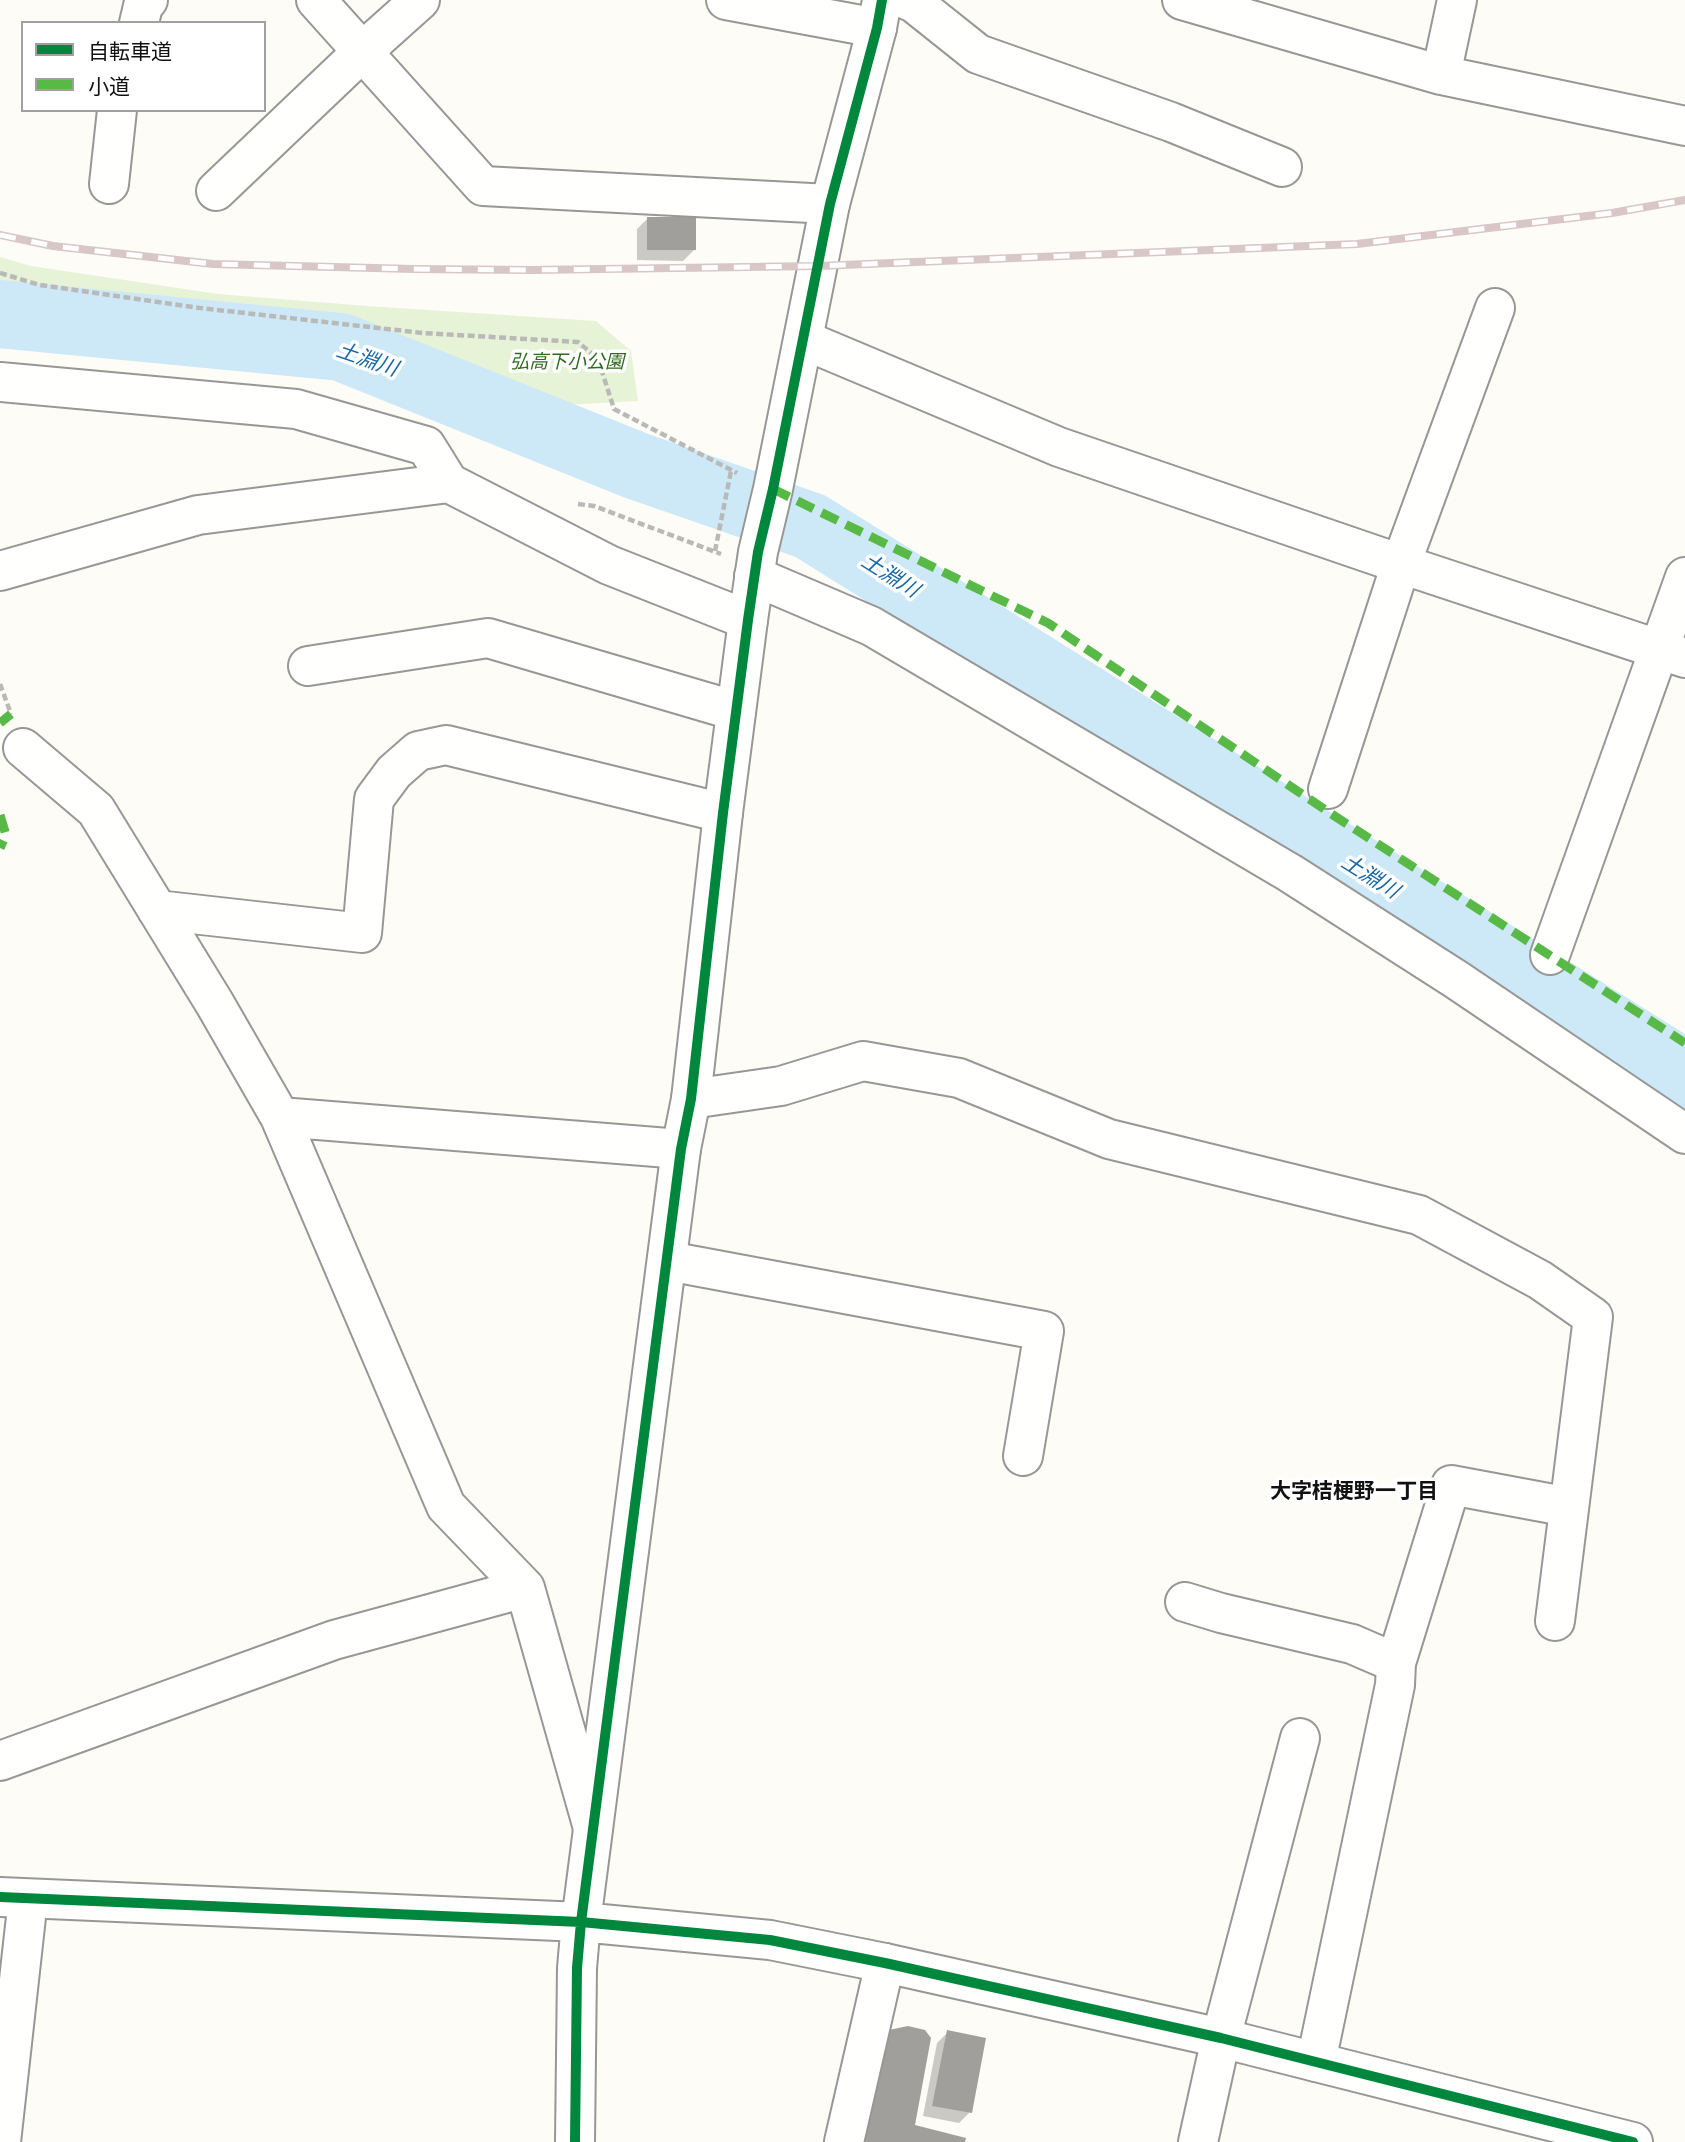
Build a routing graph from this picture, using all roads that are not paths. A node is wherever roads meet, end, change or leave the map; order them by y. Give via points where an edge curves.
1 (148, 0) edge
2 (316, 0) edge
3 (420, 0) edge
4 (726, 0) edge
5 (907, 0) edge
6 (1182, 0) edge
7 (1457, 0) edge
8 (879, 14) edge
9 (139, 21) edge
10 (362, 52) junction
11 (1440, 75) junction
12 (117, 112) edge
13 (1685, 125) edge
14 (1282, 167) dead end
15 (110, 184) dead end
16 (216, 191) dead end
17 (831, 204) junction
18 (1494, 308) dead end
19 (804, 340) junction
20 (0, 382) edge
21 (449, 483) junction
22 (756, 564) junction
23 (1401, 564) junction
24 (0, 570) edge
25 (1685, 577) edge
26 (747, 620) junction
27 (1673, 653) edge
28 (308, 666) dead end
29 (736, 711) junction
30 (23, 748) dead end
31 (1328, 789) dead end
32 (723, 813) junction
33 (157, 910) junction
34 (1550, 956) dead end
35 (691, 1099) junction
36 (280, 1116) junction
37 (1685, 1134) edge
38 (681, 1149) junction
39 (668, 1261) junction
40 (1023, 1456) dead end
41 (1569, 1507) junction
42 (525, 1588) junction
43 (1185, 1602) dead end
44 (1555, 1621) dead end
45 (1396, 1662) junction
46 (1300, 1738) dead end
47 (0, 1761) edge
48 (593, 1828) junction
49 (14, 1898) edge
50 (581, 1922) junction
51 (885, 1963) junction
52 (1221, 2038) junction
53 (1316, 2062) junction
54 (1, 2142) edge
55 (575, 2142) edge
56 (844, 2142) edge
57 (1198, 2142) edge
58 (1633, 2142) edge

1 - 9 street
2 - 10 street
3 - 10 street
4 - 8 street
5 - 14 street via 978,54 1171,121
6 - 11 street
7 - 11 street
8 - 17 street
10 - 16 street
10 - 17 street via 483,186
11 - 13 street
12 - 15 street
17 - 19 street
18 - 23 street
19 - 22 street
19 - 23 street via 1059,447
20 - 21 street via 296,409 426,446
21 - 24 street via 198,515
21 - 26 street via 609,565
22 - 26 street
22 - 37 street via 871,626 1290,873
23 - 27 street
23 - 31 street
25 - 27 street
26 - 29 street
27 - 34 street
28 - 29 street via 488,638
29 - 32 street
30 - 33 street via 96,810
32 - 33 street via 446,744 418,751 394,772 374,799 362,933
32 - 35 street
33 - 36 street
35 - 38 street
35 - 41 street via 781,1086 863,1061 960,1079 1109,1139 1419,1215 1540,1280 1593,1317
36 - 38 street
36 - 42 street via 446,1506
38 - 39 street
39 - 40 street via 1044,1331
39 - 48 street
41 - 44 street
41 - 45 street via 1451,1485
42 - 47 street via 334,1640
42 - 48 street
43 - 45 street via 1352,1644
45 - 53 street via 1395,1685
46 - 52 street
48 - 50 street
49 - 50 street
49 - 54 street
50 - 51 street via 770,1940
50 - 55 street
51 - 52 street
51 - 56 street
52 - 53 street
52 - 57 street
53 - 58 street

